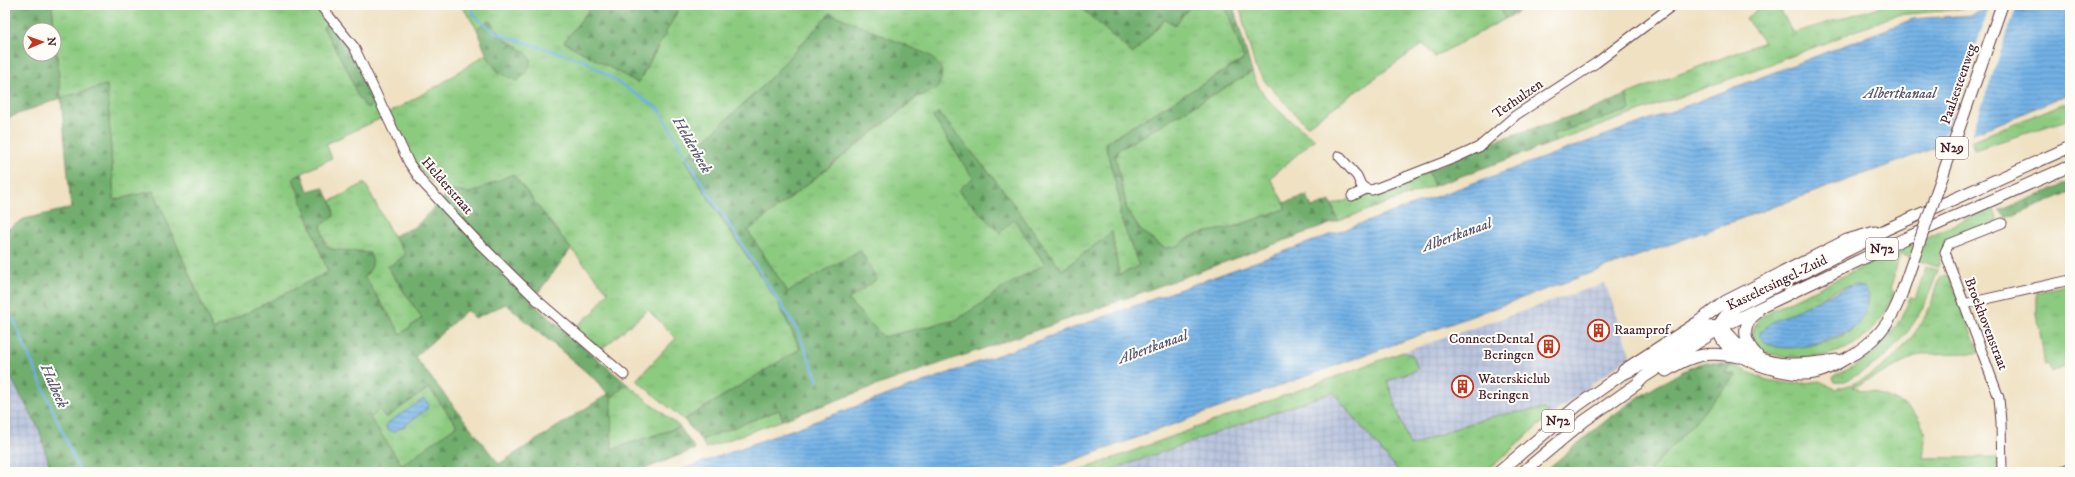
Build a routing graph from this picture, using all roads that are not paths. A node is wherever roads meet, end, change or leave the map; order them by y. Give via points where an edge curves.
1 (320, 5) edge
2 (1673, 5) edge
3 (2002, 5) edge
4 (2070, 147) edge
5 (1339, 156) dead end
6 (2070, 166) edge
7 (1366, 189) junction
8 (1352, 196) dead end
9 (2002, 223) dead end
10 (1887, 229) junction
11 (2070, 280) edge
12 (1964, 304) junction
13 (1764, 306) junction
14 (1720, 327) junction
15 (1741, 357) junction
16 (1759, 357) junction
17 (1846, 358) junction
18 (624, 375) dead end
19 (1621, 375) junction
20 (1637, 384) junction
21 (2070, 468) edge
22 (1499, 472) edge
23 (1523, 472) edge
24 (2002, 472) edge
25 (2059, 472) edge

1 - 18 street, Helderstraat via 354,47 409,163 423,183 538,301
2 - 7 street, Terhulzen via 1596,63 1516,115 1480,147 1382,187
3 - 17 main road, Paalsesteenweg / N29, bridge via 1897,305 1886,326 1867,346
4 - 10 main road, Kasteletsingel-Zuid / N72
5 - 7 street
6 - 13 main road, Kasteletsingel-Zuid / N72 via 1906,238
7 - 8 street, Terhulzen
9 - 12 street, Broekhovenstraat via 1952,243 1946,248 1945,258
10 - 14 main road, Kasteletsingel-Zuid / N72 via 1731,310 1725,315
10 - 19 main road, Kasteletsingel-Zuid via 1847,240 1726,301 1624,370
11 - 12 street
12 - 24 street, Broekhovenstraat via 1998,398
13 - 14 main road, Kasteletsingel-Zuid / N72
13 - 16 main road via 1750,317 1746,328 1746,340
14 - 15 main road, Paalsesteenweg / N29 via 1722,339
14 - 16 main road, Paalsesteenweg / N29 via 1742,349
14 - 19 main road, Kasteletsingel-Zuid / N72 via 1707,327
14 - 20 main road, Kasteletsingel-Zuid / N72
15 - 17 main road, Paalsesteenweg / N29 via 1773,371 1802,374 1823,371
15 - 20 main road via 1718,354 1694,356
16 - 17 main road, Paalsesteenweg / N29 via 1801,365
19 - 22 main road, Kasteletsingel-Zuid / N72 via 1566,415
20 - 23 main road, Kasteletsingel-Zuid / N72 via 1584,421
21 - 25 street

